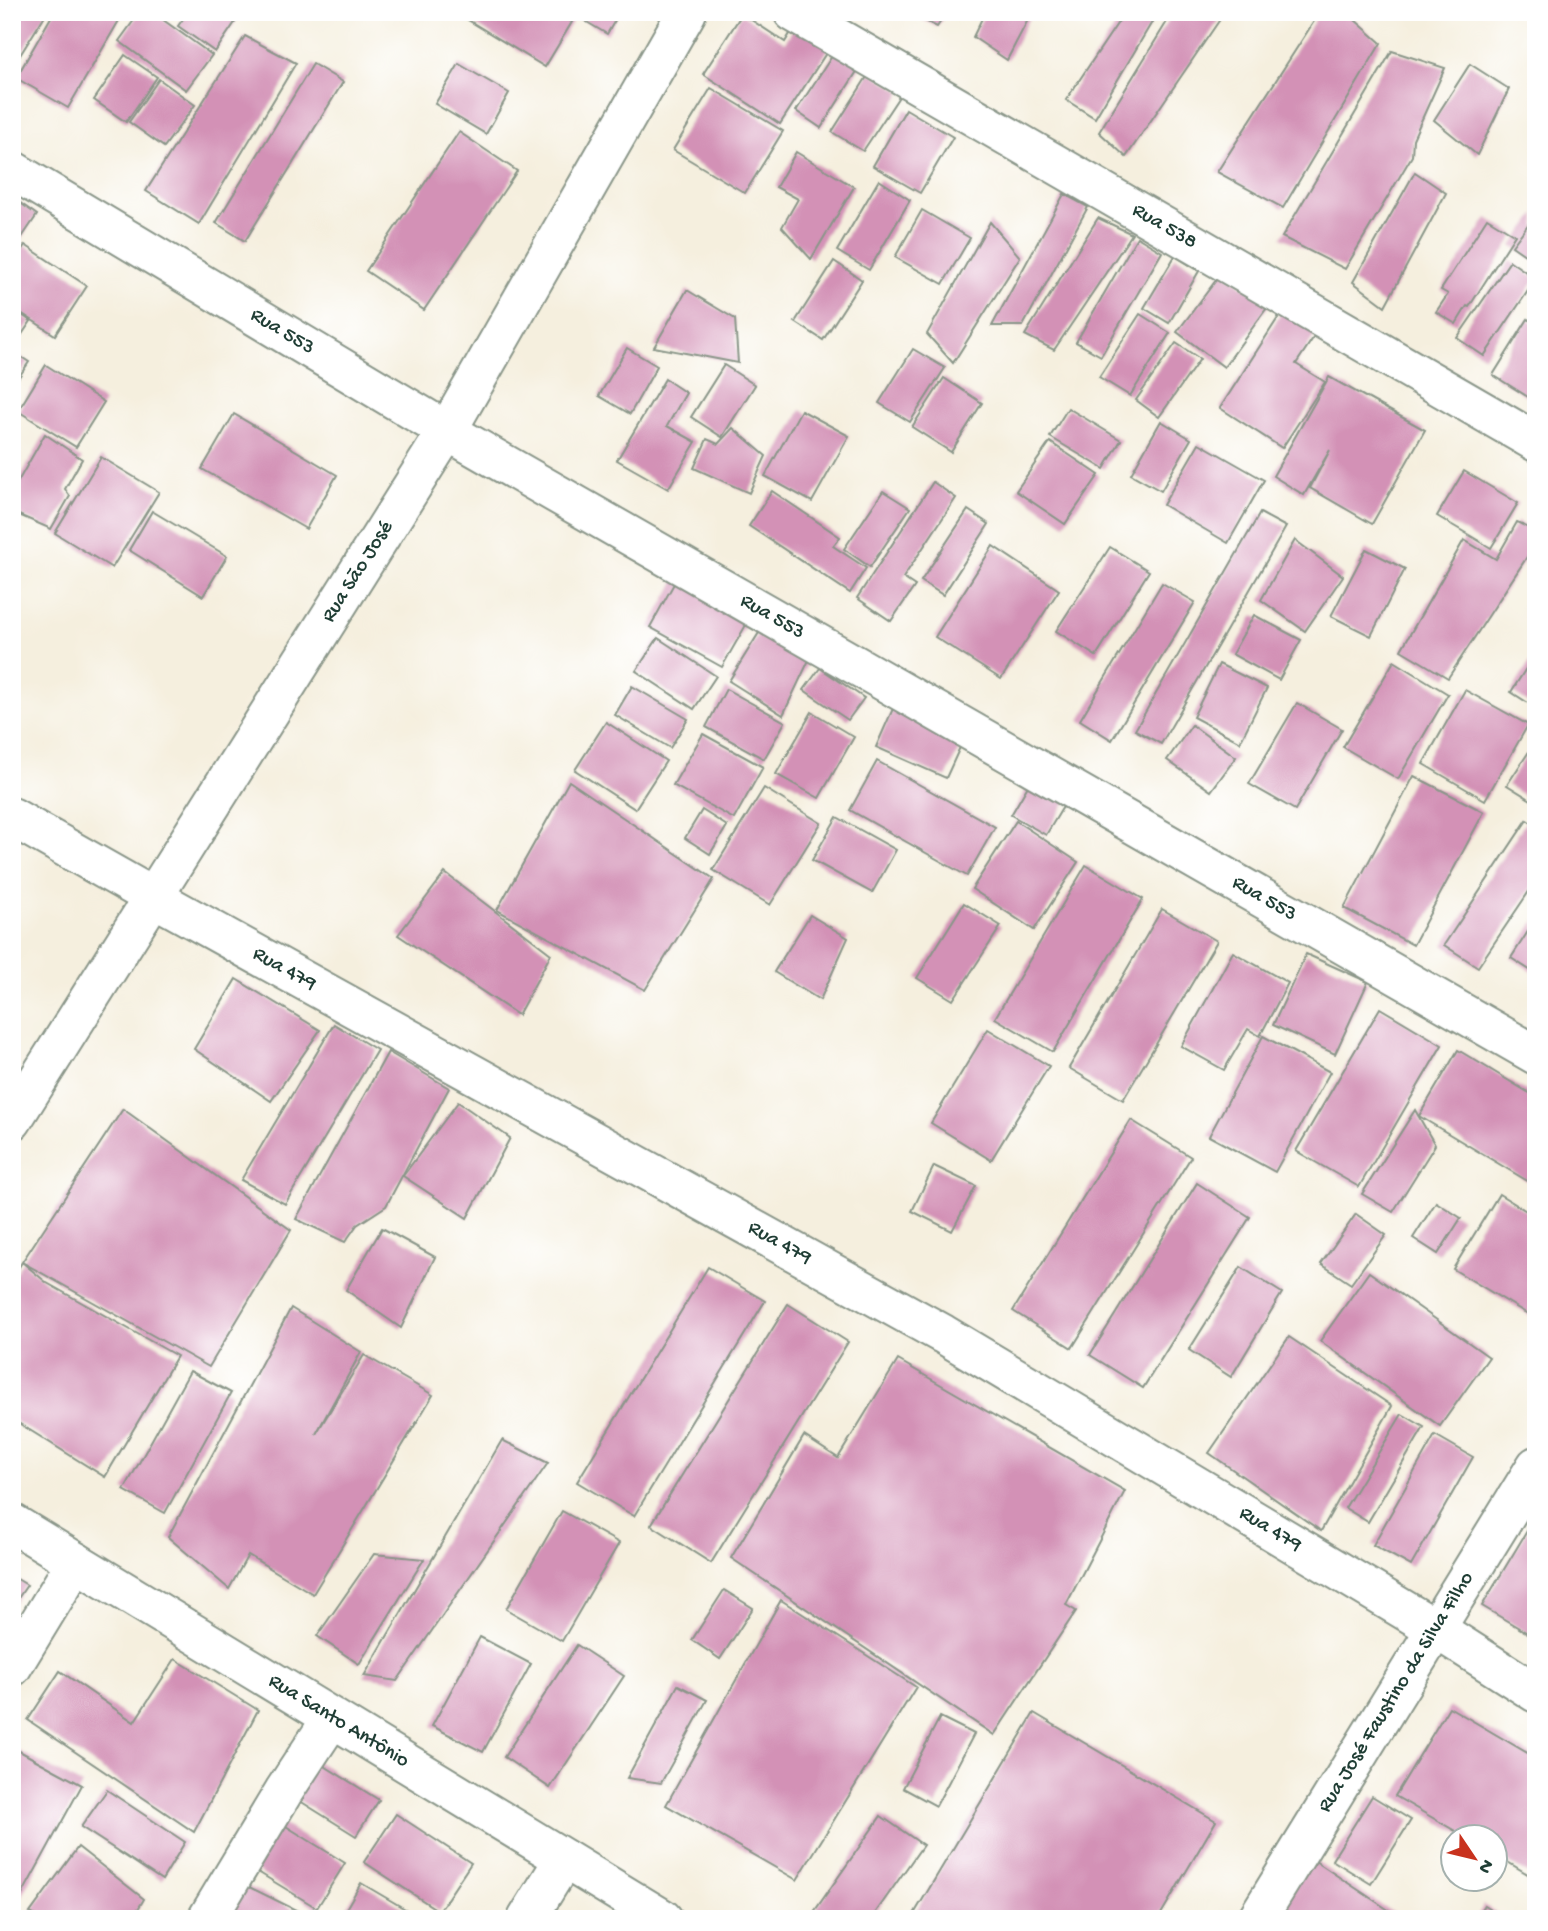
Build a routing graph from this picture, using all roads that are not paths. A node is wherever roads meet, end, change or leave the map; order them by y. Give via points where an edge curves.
1 (687, 12) edge
2 (793, 12) edge
3 (12, 170) edge
4 (446, 431) junction
5 (1536, 442) edge
6 (12, 817) edge
7 (153, 897) junction
8 (1536, 1055) edge
9 (12, 1121) edge
10 (1536, 1466) edge
11 (12, 1523) edge
12 (76, 1562) junction
13 (1436, 1629) junction
14 (12, 1667) edge
15 (1536, 1693) edge
16 (332, 1718) junction
17 (565, 1859) junction
18 (207, 1919) edge
19 (527, 1919) edge
20 (663, 1919) edge
21 (1257, 1919) edge

1 - 4 street, Rua São José
2 - 5 street, Rua 538
3 - 4 street, Rua 553
4 - 7 street, Rua São José
4 - 8 street, Rua 553
6 - 7 street, Rua 479
7 - 9 street, Rua São José
7 - 13 street, Rua 479 via 943,1334
10 - 13 street, Rua José Faustino da Silva Filho
11 - 12 street, Rua Santo Antônio
12 - 14 street
12 - 16 street, Rua Santo Antônio
13 - 15 street, Rua 479
13 - 21 street, Rua José Faustino da Silva Filho
16 - 17 street, Rua Santo Antônio
16 - 18 street
17 - 19 street
17 - 20 street, Rua Santo Antônio

